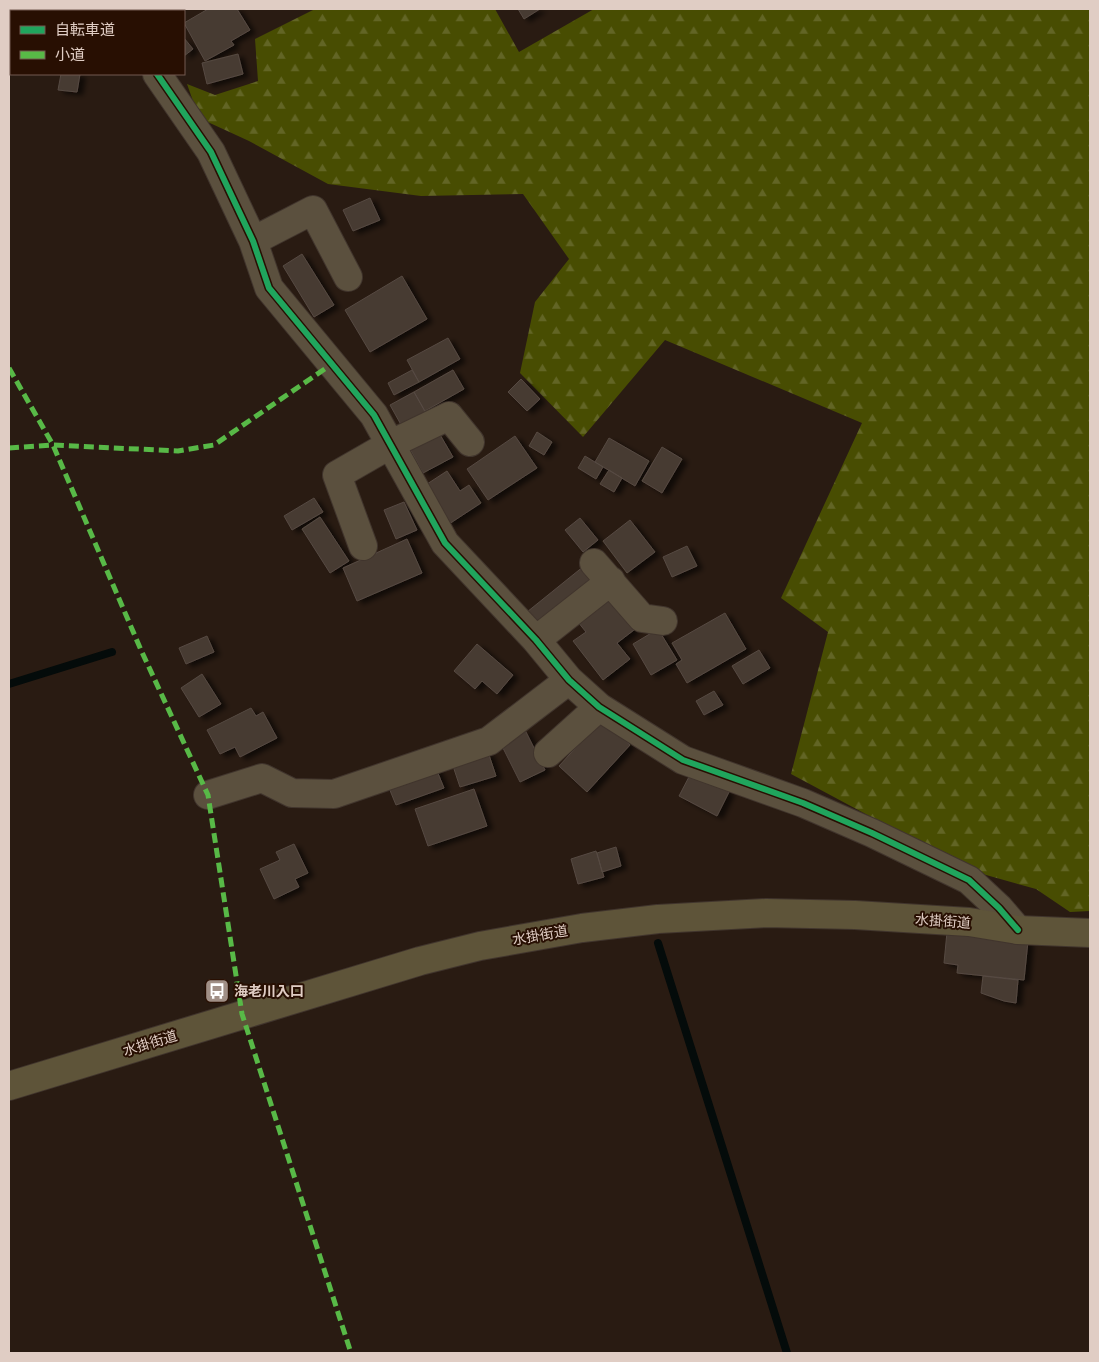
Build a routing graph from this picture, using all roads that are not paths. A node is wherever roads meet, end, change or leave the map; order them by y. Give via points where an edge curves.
1 (158, 75) edge
2 (253, 241) junction
3 (348, 277) dead end
4 (470, 442) dead end
5 (391, 444) junction
6 (363, 546) dead end
7 (664, 622) dead end
8 (536, 640) junction
9 (569, 680) junction
10 (599, 707) junction
11 (548, 753) dead end
12 (208, 795) dead end
13 (1018, 930) junction
14 (1090, 933) edge
15 (9, 1086) edge

1 - 2 street via 212,152
2 - 3 street via 313,210
2 - 5 street via 269,288 374,415
4 - 5 street via 449,416
5 - 6 street via 337,475
5 - 8 street via 445,543
7 - 8 street via 642,618 603,572
8 - 9 street
9 - 10 street
9 - 12 street via 489,741 334,794 292,793 262,778
10 - 11 street
10 - 13 street via 682,760 803,803 969,880
13 - 14 main road, 水掛街道
13 - 15 main road, 水掛街道 via 969,922 855,915 766,914 658,918 582,928 480,946 420,961

